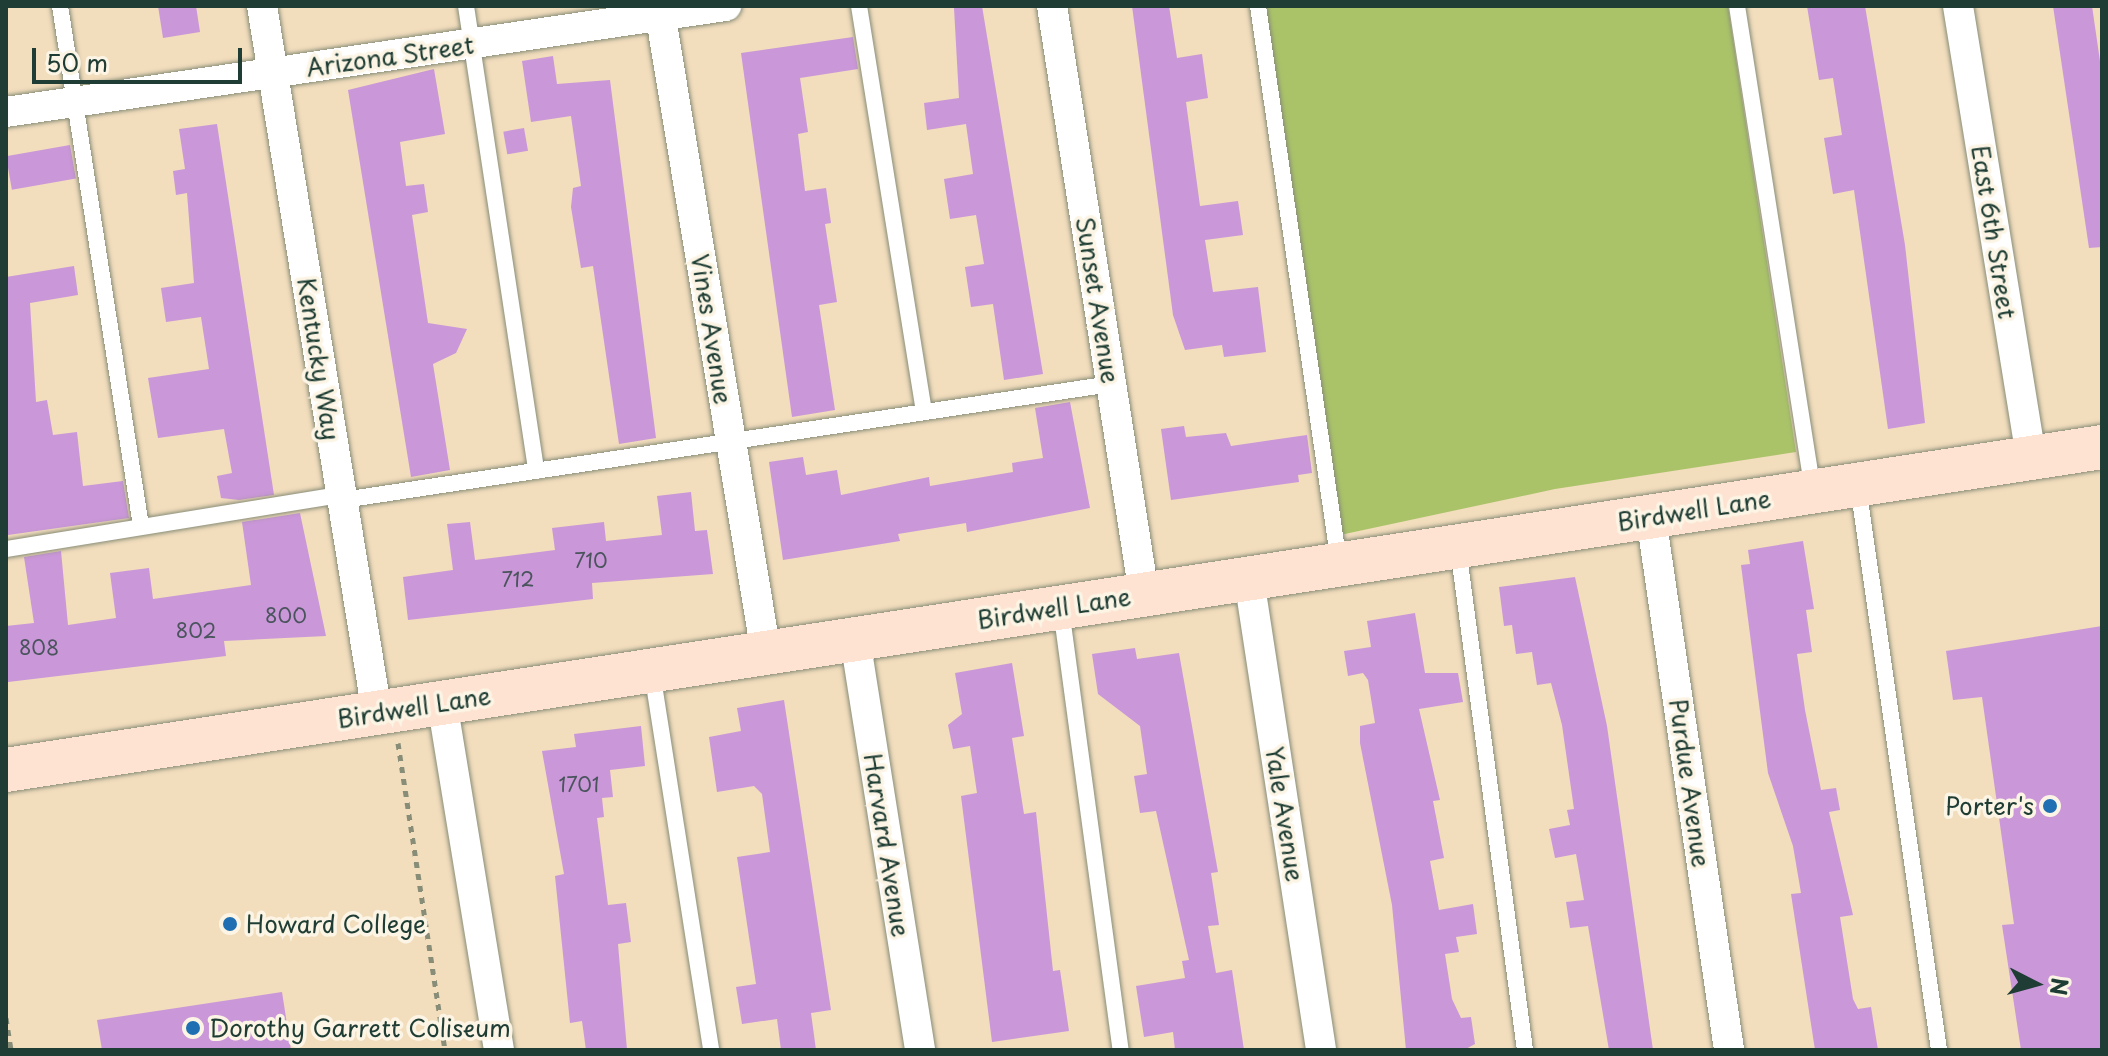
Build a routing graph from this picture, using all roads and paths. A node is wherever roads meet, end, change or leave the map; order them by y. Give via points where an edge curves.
1 (60, 6) edge
2 (262, 6) edge
3 (466, 6) edge
4 (726, 6) edge
5 (859, 6) edge
6 (1052, 6) edge
7 (1258, 6) edge
8 (1737, 6) edge
9 (1958, 6) edge
10 (659, 11) edge
11 (472, 44) junction
12 (272, 73) junction
13 (75, 102) junction
14 (6, 112) edge
15 (1111, 384) junction
16 (924, 411) junction
17 (731, 439) junction
18 (2102, 447) edge
19 (2031, 458) junction
20 (536, 471) junction
21 (1858, 485) junction
22 (1813, 492) junction
23 (342, 498) junction
24 (1651, 517) junction
25 (141, 526) junction
26 (1458, 546) junction
27 (6, 549) edge
28 (1339, 565) junction
29 (1249, 579) junction
30 (1144, 594) junction
31 (1060, 608) junction
32 (855, 639) junction
33 (766, 653) junction
34 (652, 670) junction
35 (442, 702) junction
36 (385, 711) junction
37 (6, 770) edge
38 (6, 1018) edge
39 (11, 1050) edge
40 (445, 1050) edge
41 (499, 1050) edge
42 (711, 1050) edge
43 (920, 1050) edge
44 (1121, 1050) edge
45 (1321, 1050) edge
46 (1525, 1050) edge
47 (1729, 1050) edge
48 (1939, 1050) edge

1 - 13 lane
2 - 12 street, Kentucky Way
3 - 11 lane
4 - 10 street, Arizona Street
5 - 16 lane
6 - 15 street, Sunset Avenue
7 - 28 lane
8 - 22 lane
9 - 19 street, East 6th Street
10 - 11 street, Arizona Street
10 - 17 street, Vines Avenue
11 - 12 street, Arizona Street
11 - 20 lane
12 - 13 street, Arizona Street
12 - 23 street, Kentucky Way
13 - 14 street, Arizona Street
13 - 25 lane
15 - 16 lane
15 - 30 street, Sunset Avenue
16 - 17 lane
17 - 20 lane
17 - 33 street, Vines Avenue
18 - 19 main road, Birdwell Lane
19 - 21 main road, Birdwell Lane
20 - 23 lane
21 - 22 main road, Birdwell Lane
21 - 48 lane
22 - 24 main road, Birdwell Lane
23 - 25 lane
23 - 36 street, Kentucky Way
24 - 26 main road, Birdwell Lane
24 - 47 street, Purdue Avenue
25 - 27 lane
26 - 28 main road, Birdwell Lane
26 - 46 lane
28 - 29 main road, Birdwell Lane
29 - 30 main road, Birdwell Lane
29 - 45 street, Yale Avenue
30 - 31 main road, Birdwell Lane
31 - 32 main road, Birdwell Lane
31 - 44 lane
32 - 33 main road, Birdwell Lane
32 - 43 street, Harvard Avenue
33 - 34 main road, Birdwell Lane
34 - 35 main road, Birdwell Lane
34 - 42 lane
35 - 36 main road, Birdwell Lane
35 - 41 street
36 - 37 main road, Birdwell Lane
36 - 40 path
38 - 39 path

